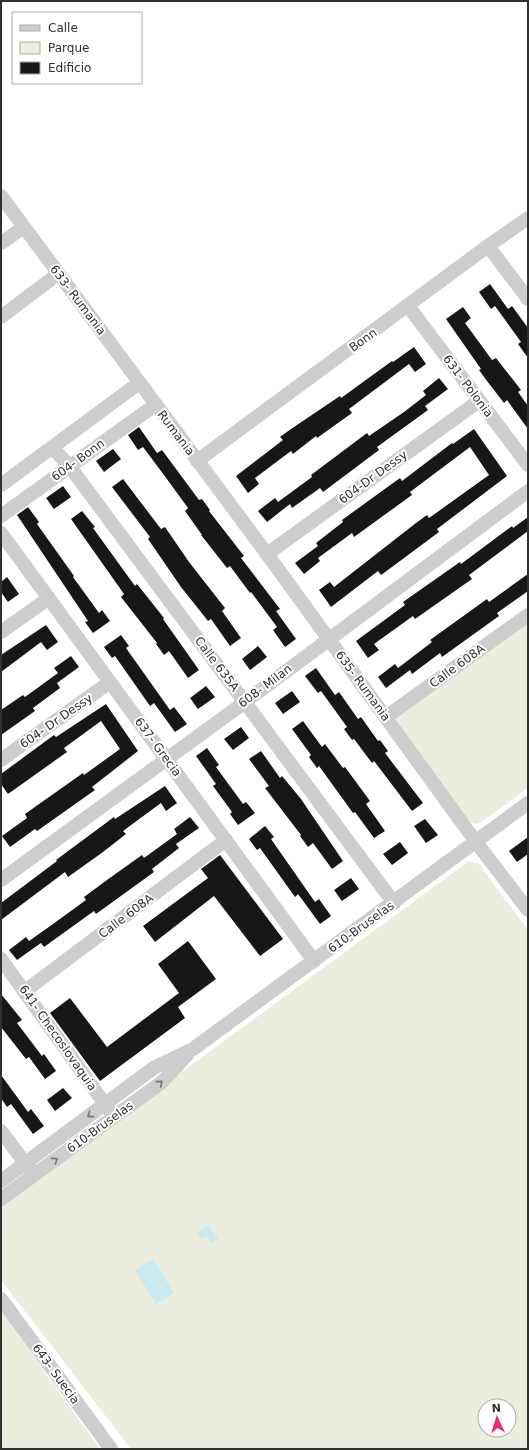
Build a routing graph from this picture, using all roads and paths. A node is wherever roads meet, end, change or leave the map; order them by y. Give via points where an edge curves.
1 (1, 196) edge
2 (528, 218) edge
3 (24, 227) junction
4 (1, 243) edge
5 (488, 246) junction
6 (58, 274) junction
7 (528, 299) edge
8 (408, 306) junction
9 (1, 317) edge
10 (139, 383) junction
11 (479, 400) junction
12 (155, 405) junction
13 (52, 447) junction
14 (197, 461) junction
15 (70, 466) junction
16 (528, 466) edge
17 (1, 484) edge
18 (528, 491) edge
19 (1, 516) edge
20 (1, 533) edge
21 (267, 554) junction
22 (49, 598) junction
23 (528, 615) edge
24 (1, 632) edge
25 (329, 639) junction
26 (110, 682) junction
27 (244, 702) junction
28 (386, 717) junction
29 (167, 759) junction
30 (1, 760) edge
31 (528, 804) edge
32 (226, 840) junction
33 (476, 842) junction
34 (1, 880) edge
35 (394, 903) junction
36 (528, 910) edge
37 (1, 959) edge
38 (314, 961) junction
39 (25, 991) junction
40 (193, 1049) junction
41 (105, 1104) junction
42 (115, 1117) junction
43 (1, 1132) edge
44 (25, 1163) junction
45 (34, 1175) junction
46 (1, 1181) edge
47 (1, 1199) edge
48 (1, 1298) edge
49 (111, 1449) edge

1 - 3 street, 633- Rumania
2 - 5 street, Bonn
3 - 4 street
3 - 6 street, 633- Rumania
5 - 7 street
5 - 8 street, Bonn
6 - 9 street
6 - 10 street, 633- Rumania
8 - 11 street, 631- Polonia
8 - 14 street, Bonn
10 - 12 street, 633- Rumania
10 - 13 street
11 - 16 street, 631- Polonia
11 - 21 street, 604-Dr Dessy
12 - 14 street, Rumania
12 - 15 street, 604- Bonn
13 - 15 street, Calle 635A
13 - 17 street
14 - 21 street, 635- Rumania
15 - 19 street, 604- Bonn
15 - 27 street, Calle 635A
18 - 25 street, 608- Milan
20 - 22 street, 637- Grecia
21 - 25 street, 635- Rumania
22 - 24 street
22 - 26 street, 637- Grecia
23 - 28 street, Calle 608A
25 - 27 street, 608- Milan
25 - 28 street, 635- Rumania
26 - 29 street, 637- Grecia
26 - 30 street, 604- Dr Dessy
27 - 29 street, 608- Milan
27 - 35 street, Calle 635A
28 - 33 street, 635- Rumania
29 - 32 street, 637- Grecia
29 - 34 street, 608- Milan
31 - 33 street, 610-Bruselas
32 - 38 street, 637- Grecia
32 - 39 street, Calle 608A
33 - 35 street, 610-Bruselas
33 - 36 street, 635- Rumania
35 - 38 street, 610-Bruselas
37 - 39 street, 641- Checoslovaquia
38 - 40 street, 610-Bruselas
39 - 41 street, 641- Checoslovaquia
40 - 41 street, 610-Bruselas via 155,1067
42 -> 40 street, 610-Bruselas via 162,1082
41 - 42 street, 641- Checoslovaquia
41 -> 44 street, 610-Bruselas
45 -> 42 street, 610-Bruselas
43 - 44 street
44 - 45 street
44 - 46 street, 610-Bruselas
45 - 47 street, 610-Bruselas
48 - 49 street, 643- Suecia

